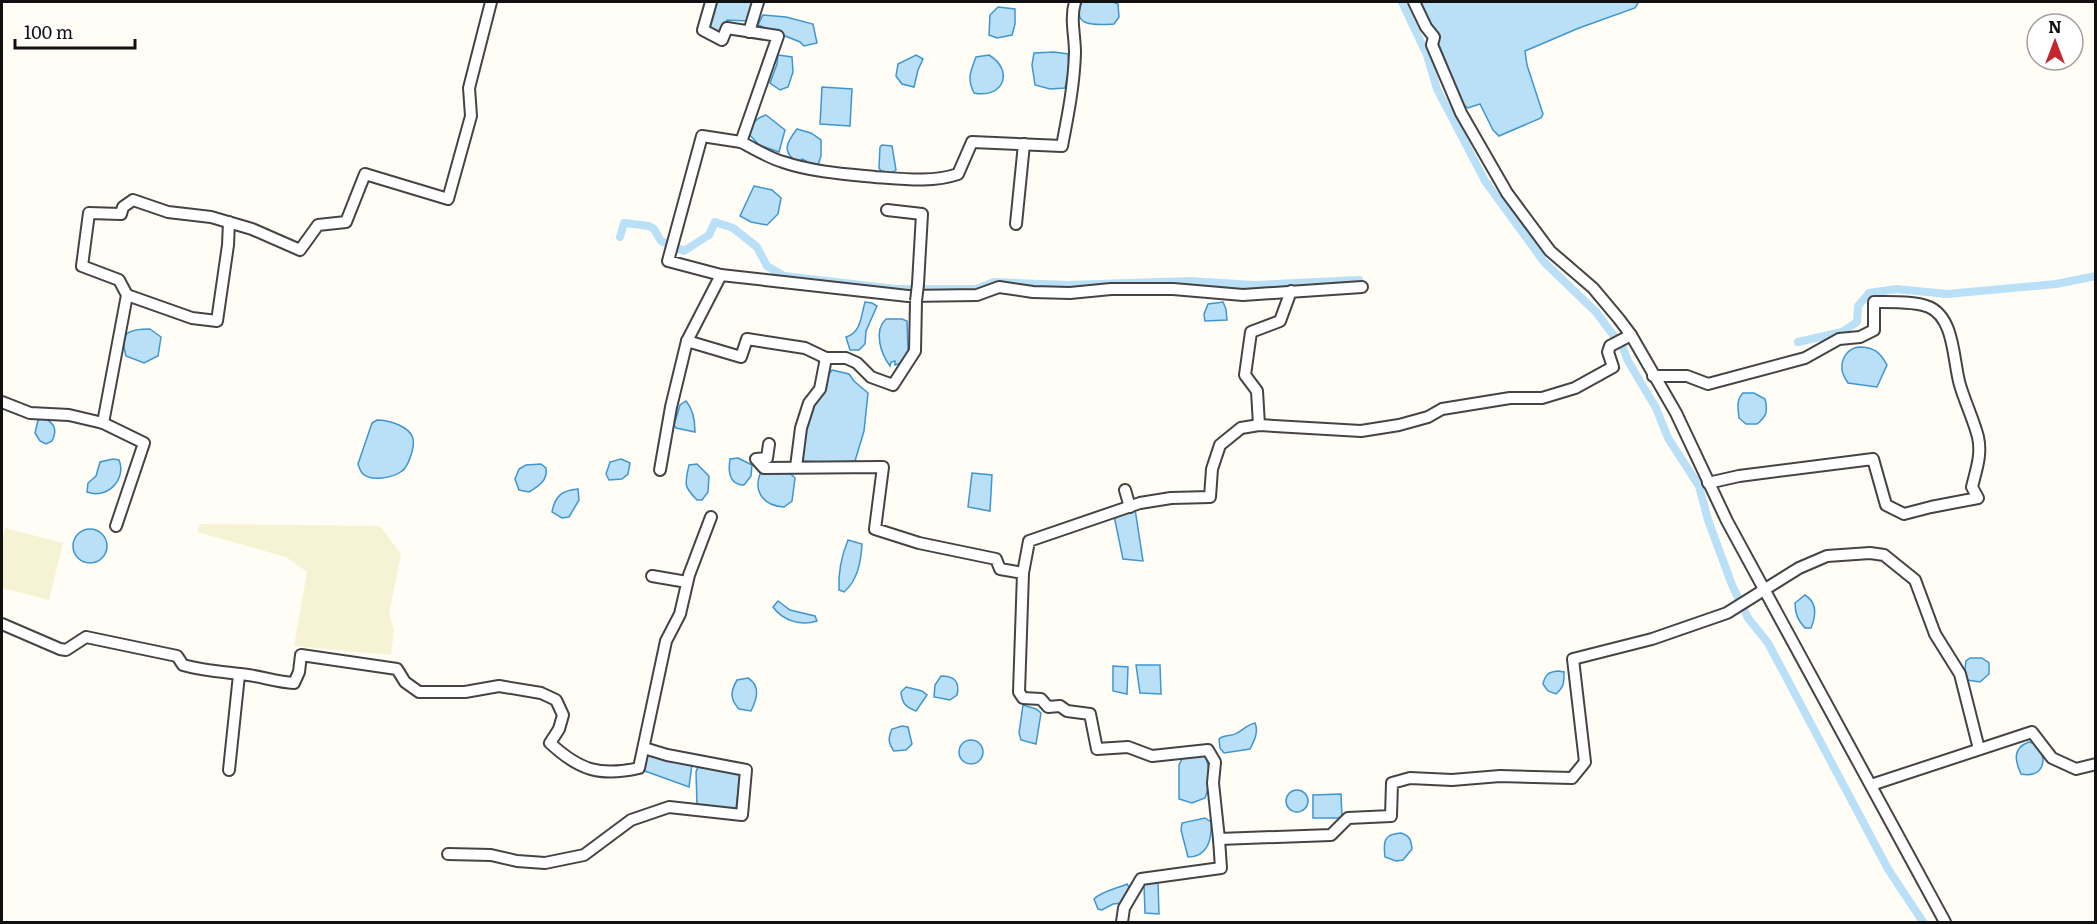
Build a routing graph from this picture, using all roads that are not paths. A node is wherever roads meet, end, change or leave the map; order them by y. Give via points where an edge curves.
1 (491, 2) edge
2 (711, 2) edge
3 (758, 2) edge
4 (1075, 2) edge
5 (1414, 2) edge
6 (749, 32) junction
7 (741, 142) junction
8 (1024, 144) junction
9 (887, 210) dead end
10 (229, 222) junction
11 (1016, 224) dead end
12 (721, 275) junction
13 (1362, 286) dead end
14 (1291, 291) junction
15 (127, 295) junction
16 (1629, 336) junction
17 (687, 341) junction
18 (826, 358) junction
19 (1653, 376) junction
20 (2, 402) edge
21 (103, 423) junction
22 (1259, 425) junction
23 (769, 444) dead end
24 (796, 467) junction
25 (660, 470) dead end
26 (1708, 483) junction
27 (1125, 490) dead end
28 (1130, 507) junction
29 (711, 517) dead end
30 (116, 526) dead end
31 (1023, 573) junction
32 (652, 576) dead end
33 (687, 582) junction
34 (1764, 590) junction
35 (2, 624) edge
36 (239, 675) junction
37 (644, 748) junction
38 (1979, 749) junction
39 (2096, 764) edge
40 (229, 770) dead end
41 (1870, 785) junction
42 (1219, 840) junction
43 (448, 854) dead end
44 (1122, 922) edge
45 (1945, 922) edge

1 - 10 street via 469,88 471,116 448,199 365,174 346,222 318,225 300,250
2 - 6 street via 703,30 722,40 727,28
3 - 6 street
4 - 8 street via 1070,110 1062,146
5 - 16 street via 1434,37 1432,45 1461,113 1507,193 1551,251 1593,288
6 - 7 street via 778,36
7 - 8 street via 782,162 812,170 899,179 944,179 958,174 972,142
7 - 12 street via 702,135 668,261
8 - 11 street
9 - 18 street, bridge via 922,214 915,351 893,386 871,377 846,358
10 - 15 street via 217,321 192,318
10 - 15 street via 168,212 133,200 123,207 121,214 89,213 82,266 119,280
12 - 14 street via 916,297 977,295 999,287 1070,293 1111,289 1243,295
12 - 17 street
13 - 14 street
14 - 22 street via 1280,321 1251,332 1245,375 1257,391
15 - 21 street
16 - 19 street
16 - 22 street via 1610,346 1613,368 1575,388 1542,398 1510,398 1443,409 1399,425 1361,431
17 - 18 street via 741,357 747,339 805,348
17 - 25 street
18 - 24 street via 820,389 809,403 801,428
19 - 26 street via 1676,413
19 - 26 street via 1687,376 1708,384 1805,358 1839,339 1860,337 1874,330 1874,302 1929,307 1942,318 1951,337 1959,381 1978,437 1979,462 1972,486 1978,498 1904,514 1886,505 1873,459
20 - 21 street via 30,413 69,415
21 - 30 street via 144,443
22 - 28 street via 1242,428 1220,445 1212,469 1210,497 1171,498
23 - 24 street via 767,458 756,459 764,468
24 - 31 street via 883,467 875,529 996,560 1000,569
26 - 34 street
27 - 28 street
28 - 31 street via 1029,542
29 - 33 street
31 - 42 street via 1019,692 1023,698 1041,699 1048,707 1090,714 1097,749 1128,747 1152,756 1208,750 1215,762 1213,783
32 - 33 street
33 - 37 street via 680,614 666,641
34 - 38 street via 1798,568 1827,556 1884,555 1915,580 1935,634 1960,674
34 - 41 street
34 - 42 street via 1727,613 1573,660 1585,762 1572,777 1410,777 1392,783 1391,816 1347,818 1331,835
35 - 36 street via 60,649 66,650 86,637 177,656 183,665 197,669
36 - 37 street via 294,683 301,655 397,669 405,682 419,692 465,692 499,686 541,693 556,700 563,715 550,742 567,758 608,773 639,768
36 - 40 street
37 - 43 street via 746,771 742,815 669,807 631,820 584,855 545,862
38 - 39 street via 2032,732 2052,758 2076,769
38 - 41 street
41 - 45 street
42 - 44 street via 1221,868 1141,879 1124,908

